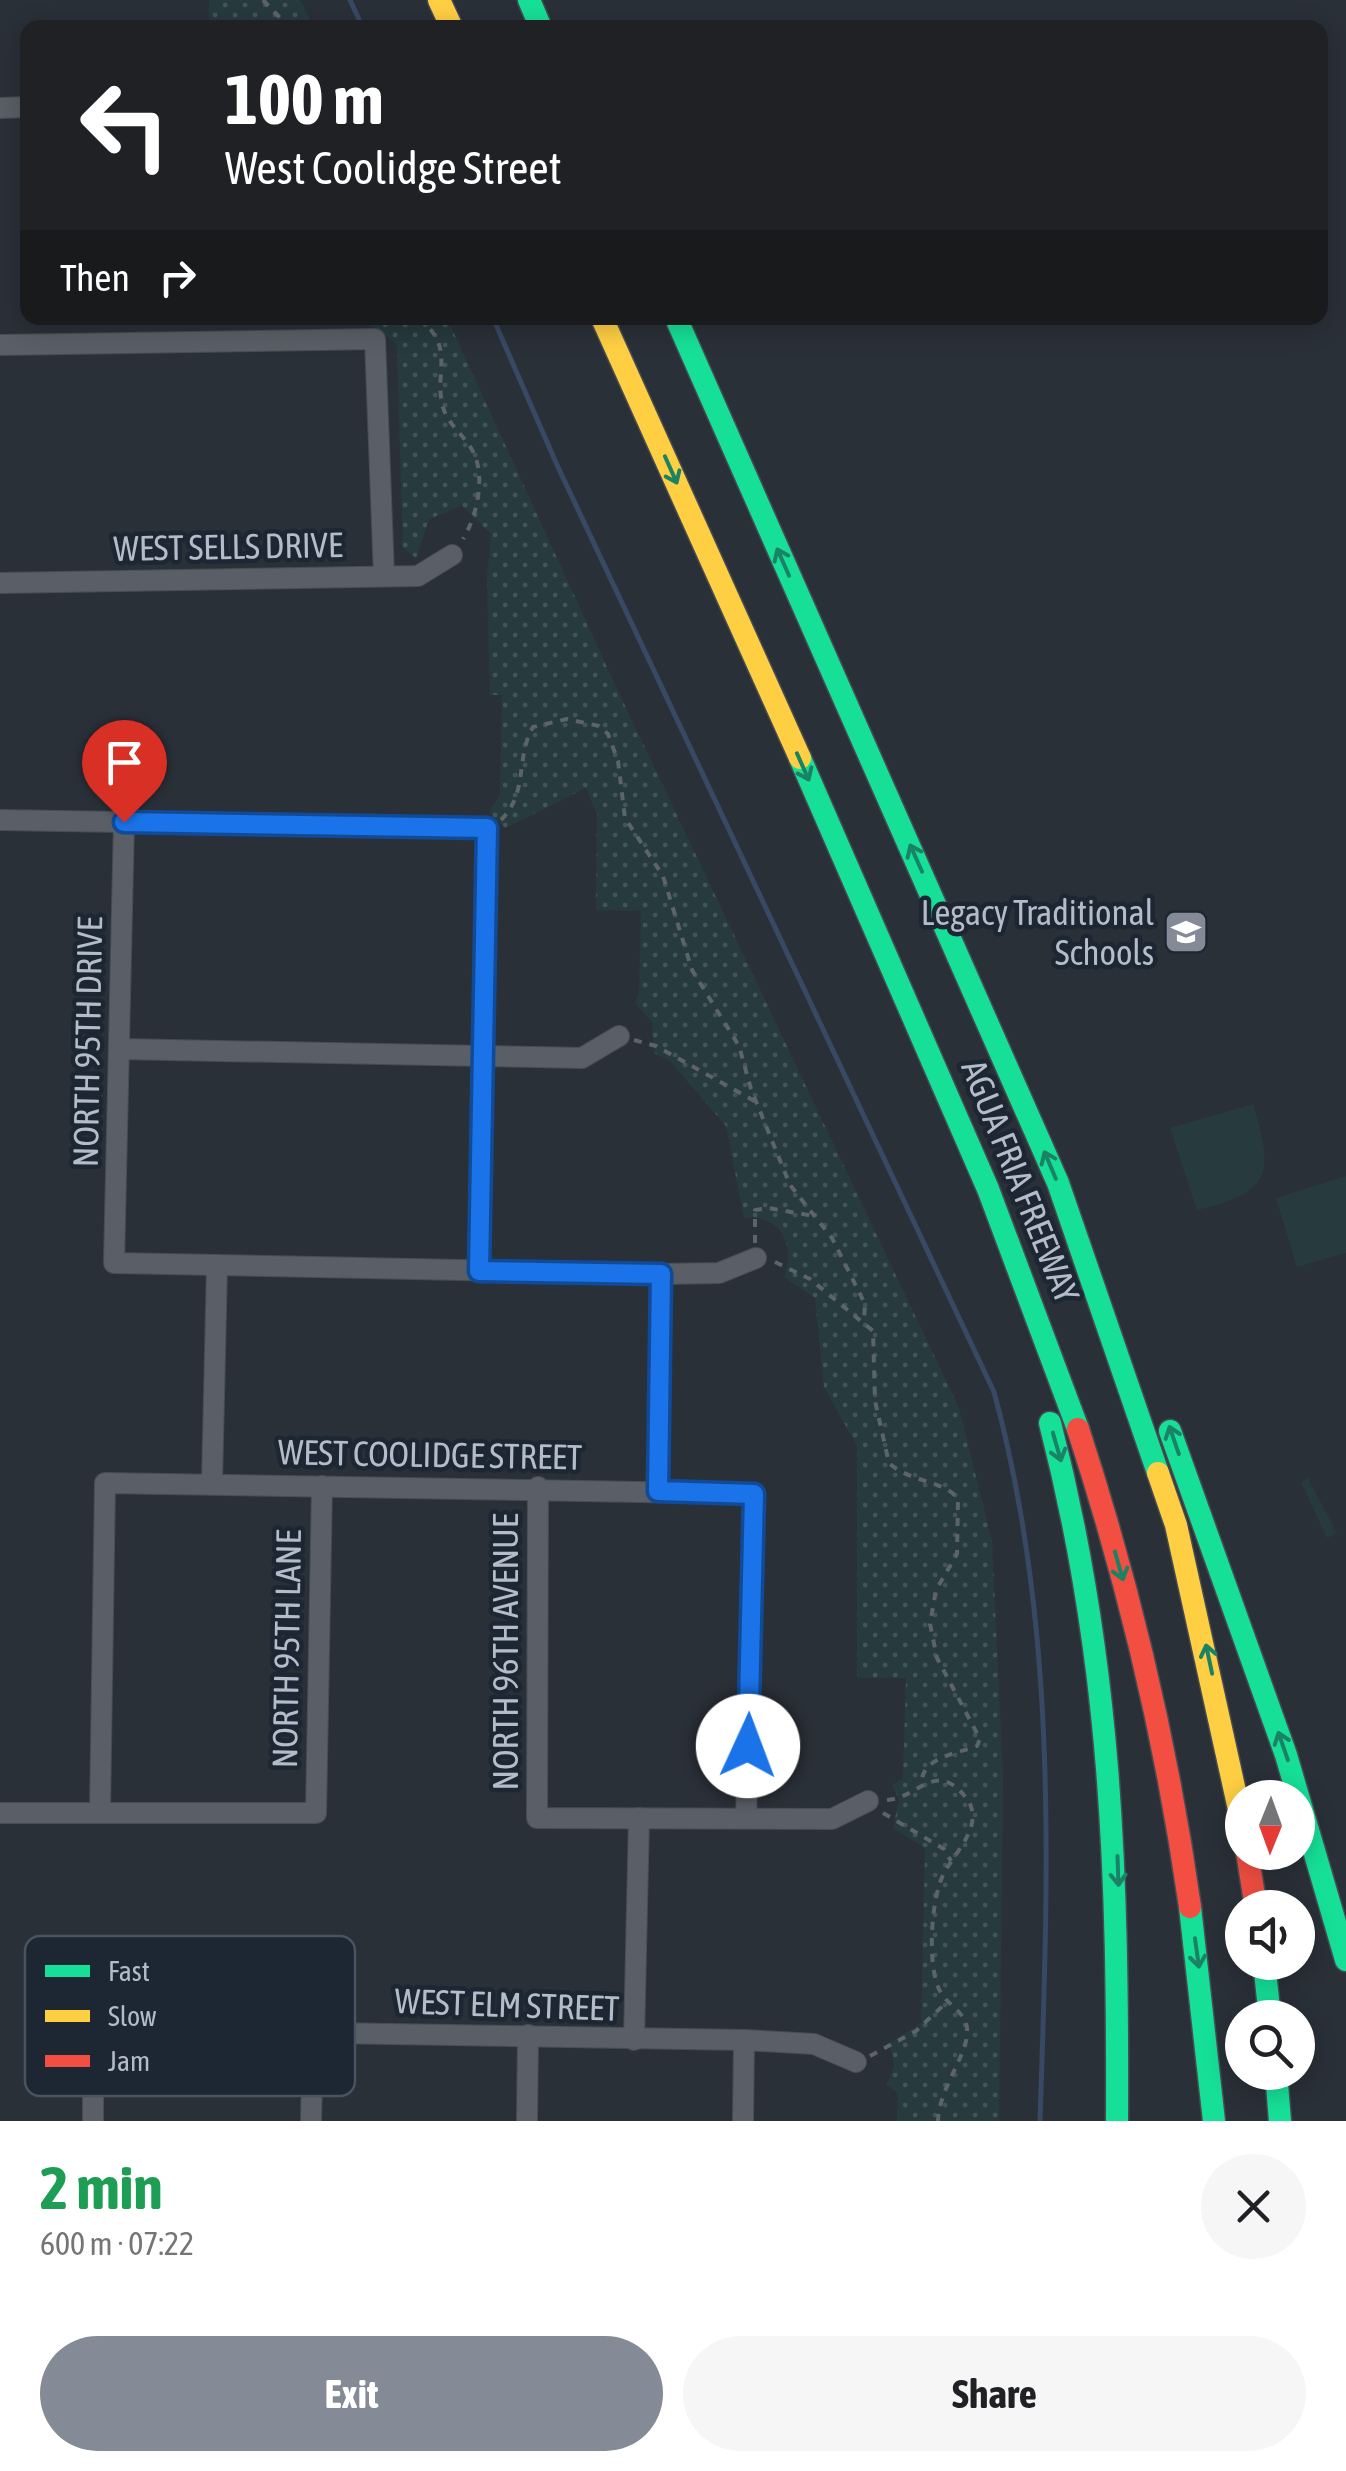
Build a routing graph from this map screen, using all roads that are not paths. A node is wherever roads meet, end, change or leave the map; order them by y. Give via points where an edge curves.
1 (595, 325) edge
2 (605, 325) edge
3 (679, 325) edge
4 (687, 325) edge
5 (0, 346) edge
6 (698, 365) junction
7 (630, 381) junction
8 (452, 555) road end
9 (384, 576) junction
10 (0, 583) edge
11 (0, 820) edge
12 (124, 822) junction
13 (983, 1012) junction
14 (917, 1022) junction
15 (619, 1036) road end
16 (120, 1049) junction
17 (483, 1055) junction
18 (756, 1258) road end
19 (217, 1266) junction
20 (479, 1271) junction
21 (661, 1274) junction
22 (1115, 1274) dead end
23 (1164, 1414) dead end
24 (212, 1483) junction
25 (322, 1486) junction
26 (538, 1487) junction
27 (658, 1491) junction
28 (1232, 1780) edge
29 (868, 1801) road end
30 (100, 1812) junction
31 (0, 1813) edge
32 (639, 1818) junction
33 (746, 1818) junction
34 (1346, 1960) edge
35 (355, 2033) edge
36 (528, 2036) junction
37 (634, 2040) junction
38 (744, 2040) junction
39 (856, 2062) road end
40 (1277, 2090) edge
41 (94, 2096) edge
42 (312, 2096) edge
43 (94, 2121) edge
44 (311, 2121) edge
45 (527, 2121) edge
46 (743, 2121) edge
47 (1117, 2121) edge
48 (1214, 2121) edge
49 (1280, 2121) edge

1 - 7 highway
2 - 7 highway, AGUA FRIA FREEWAY
3 - 6 highway, AGUA FRIA FREEWAY
4 - 6 highway
5 - 9 street via 375,339
13 -> 6 highway, AGUA FRIA FREEWAY
7 -> 14 highway, AGUA FRIA FREEWAY
8 - 9 street, WEST SELLS DRIVE via 418,576
9 - 10 street, WEST SELLS DRIVE
11 - 12 street
12 - 16 street, NORTH 95TH DRIVE
12 - 17 street via 487,828
13 - 22 highway via 1035,1077
28 -> 13 highway, AGUA FRIA FREEWAY via 1176,1525 1058,1183
14 -> 47 highway via 936,1107 1050,1422 1094,1609 1117,1831
14 -> 48 highway, AGUA FRIA FREEWAY via 1026,1277 1124,1584 1174,1812 1198,1958
15 - 17 street via 582,1058
16 - 17 street
16 - 19 street, NORTH 95TH DRIVE via 114,1263
17 - 20 street
18 - 21 street via 720,1273
19 - 20 street
19 - 24 street
20 - 21 street
21 - 27 street
34 -> 23 highway via 1292,1772
24 - 25 street, WEST COOLIDGE STREET
24 - 30 street, WEST COOLIDGE STREET via 105,1483
25 - 26 street, WEST COOLIDGE STREET
25 - 30 street, NORTH 95TH LANE via 316,1813
26 - 27 street, WEST COOLIDGE STREET
26 - 32 street, NORTH 96TH AVENUE via 537,1818
27 - 33 street, WEST COOLIDGE STREET via 754,1494
29 - 33 street via 832,1819
30 - 31 street
32 - 33 street
32 - 37 street
35 - 36 street, WEST ELM STREET
36 - 37 street, WEST ELM STREET
36 - 45 street
37 - 38 street, WEST ELM STREET
38 - 39 street, WEST ELM STREET via 814,2044
38 - 46 street
40 - 49 highway
41 - 43 street, WEST ELM STREET
42 - 44 street

